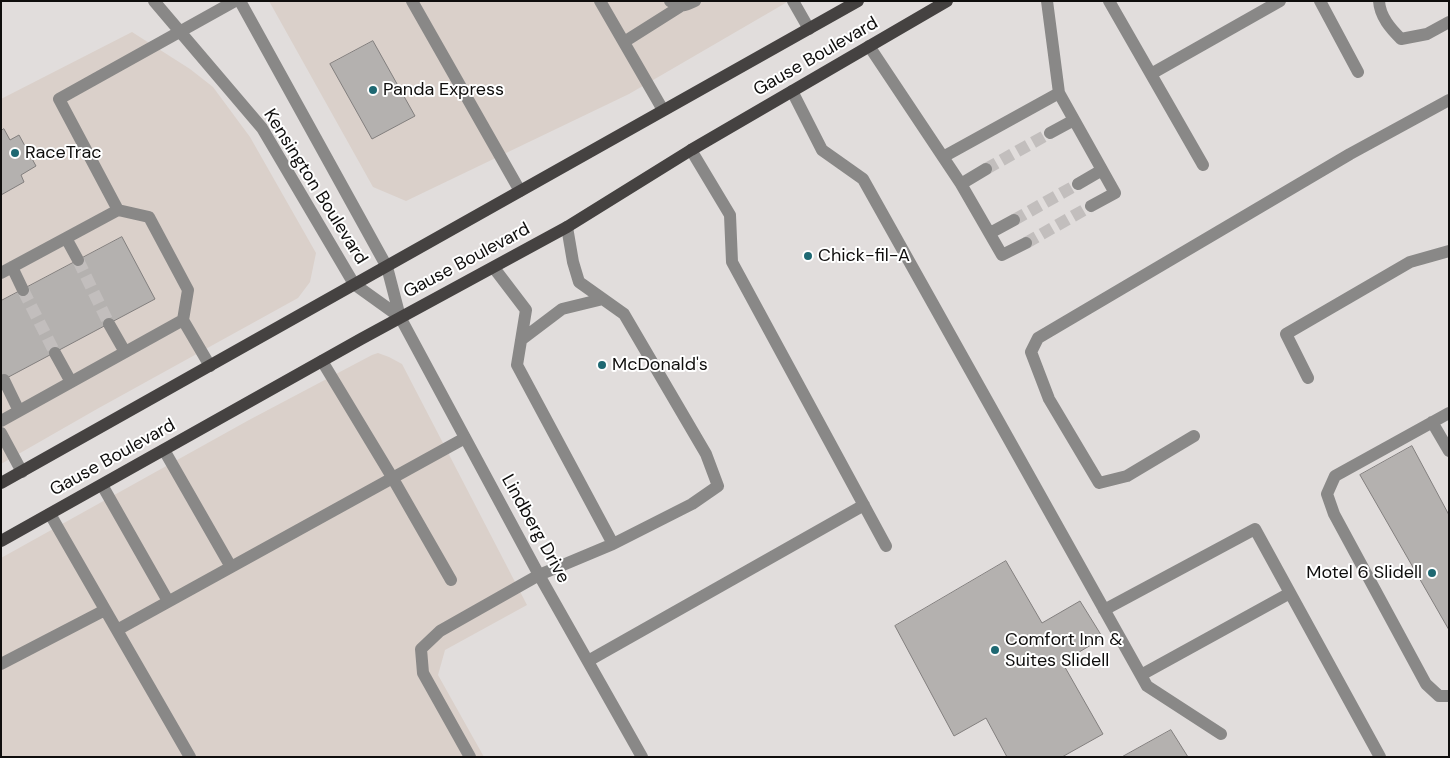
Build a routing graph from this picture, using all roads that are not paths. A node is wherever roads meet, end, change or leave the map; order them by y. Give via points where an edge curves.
1 (154, 1) edge
2 (235, 1) edge
3 (240, 1) edge
4 (412, 1) edge
5 (600, 1) edge
6 (695, 1) edge
7 (793, 1) edge
8 (858, 1) edge
9 (1047, 1) edge
10 (1109, 1) edge
11 (1280, 1) edge
12 (1320, 1) edge
13 (1378, 1) edge
14 (945, 2) edge
15 (676, 4) edge
16 (1449, 22) edge
17 (809, 28) junction
18 (179, 31) junction
19 (624, 42) junction
20 (869, 46) junction
21 (1358, 72) dead end
22 (1151, 74) junction
23 (792, 91) junction
24 (1059, 93) junction
25 (1449, 100) edge
26 (663, 110) junction
27 (1074, 120) junction
28 (1050, 133) tunnel mouth
29 (691, 150) junction
30 (943, 157) junction
31 (1203, 165) dead end
32 (986, 169) tunnel mouth
33 (1102, 170) junction
34 (961, 184) junction
35 (1078, 184) tunnel mouth
36 (520, 191) junction
37 (1091, 206) tunnel mouth
38 (118, 210) junction
39 (1014, 220) tunnel mouth
40 (567, 227) junction
41 (990, 234) junction
42 (66, 238) junction
43 (1026, 243) tunnel mouth
44 (1449, 251) edge
45 (78, 260) tunnel mouth
46 (387, 267) junction
47 (494, 268) junction
48 (6, 270) edge
49 (354, 284) junction
50 (23, 290) tunnel mouth
51 (603, 299) junction
52 (400, 317) junction
53 (183, 320) junction
54 (109, 324) tunnel mouth
55 (521, 340) junction
56 (125, 352) junction
57 (55, 353) tunnel mouth
58 (322, 361) junction
59 (210, 366) junction
60 (1308, 378) dead end
61 (4, 380) dead end
62 (71, 382) junction
63 (19, 411) junction
64 (1449, 413) edge
65 (1, 421) edge
66 (1432, 422) junction
67 (1, 433) edge
68 (1194, 436) dead end
69 (465, 438) junction
70 (164, 450) junction
71 (1449, 451) edge
72 (22, 472) junction
73 (392, 477) junction
74 (1, 483) edge
75 (102, 485) junction
76 (864, 505) junction
77 (50, 514) junction
78 (1, 541) edge
79 (614, 544) junction
80 (886, 546) dead end
81 (231, 567) junction
82 (539, 574) junction
83 (451, 580) dead end
84 (1290, 593) junction
85 (168, 601) junction
86 (105, 610) junction
87 (1104, 610) junction
88 (117, 630) junction
89 (588, 661) junction
90 (1, 664) edge
91 (1141, 674) junction
92 (1449, 696) edge
93 (1221, 734) dead end
94 (190, 757) edge
95 (470, 757) edge
96 (642, 757) edge
97 (1380, 757) edge

1 - 18 street, Kensington Boulevard
2 - 18 street
3 - 46 street, Kensington Boulevard
4 - 36 street
5 - 19 street
6 - 15 street
7 - 17 street
8 - 17 main road, Gause Boulevard
9 - 24 street
10 - 22 street
11 - 22 street
12 - 21 street
13 - 16 street via 1388,25 1402,39 1427,34
14 - 20 main road, Gause Boulevard
15 - 19 street
17 - 26 main road, Gause Boulevard
18 - 38 street via 59,98
18 - 49 street, Kensington Boulevard via 262,128
19 - 26 street
20 - 23 main road, Gause Boulevard
20 - 30 street
22 - 31 street
23 - 29 main road, Gause Boulevard
23 - 87 street via 822,150 863,179
24 - 27 street
24 - 30 street
25 - 68 street via 1350,154 1038,338 1031,352 1049,399 1099,483 1126,476
26 - 36 main road, Gause Boulevard
27 - 28 street
27 - 33 street
29 - 40 main road, Gause Boulevard
29 - 76 street via 730,215 732,262
30 - 34 street
32 - 34 street
33 - 35 street
33 - 37 street via 1115,193
34 - 41 street
36 - 46 main road, Gause Boulevard
38 - 42 street
38 - 53 street via 149,216 188,290
39 - 41 street
40 - 47 main road, Gause Boulevard
40 - 51 street via 578,282
41 - 43 street via 1002,255
42 - 45 street
42 - 48 street
44 - 60 street via 1410,262 1286,334
46 - 49 main road, Gause Boulevard
46 - 52 street, Kensington Boulevard
47 - 52 main road, Gause Boulevard
47 - 55 street via 526,310
48 - 50 street
49 - 52 street, Kensington Boulevard
49 - 59 main road, Gause Boulevard
51 - 55 street via 562,309
51 - 79 street via 624,314 706,454 718,486 692,504
52 - 58 main road, Gause Boulevard
52 - 69 street, Lindberg Drive
53 - 56 street
53 - 59 street
54 - 56 street
55 - 79 street via 517,365
56 - 62 street
57 - 62 street
58 - 70 main road, Gause Boulevard
58 - 73 street
59 - 72 main road, Gause Boulevard
61 - 63 street
62 - 63 street
63 - 65 street
64 - 66 street
66 - 71 street
66 - 92 street via 1335,476 1327,494 1334,514 1426,684 1440,696
67 - 72 street
69 - 73 street
69 - 82 street, Lindberg Drive
70 - 75 main road, Gause Boulevard
70 - 81 street
72 - 74 main road, Gause Boulevard
73 - 81 street
73 - 83 street
75 - 77 main road, Gause Boulevard
75 - 85 street
76 - 80 street
76 - 89 street
77 - 78 main road, Gause Boulevard
77 - 86 street
79 - 82 street
81 - 85 street
82 - 89 street, Lindberg Drive
82 - 95 street via 440,631 421,649 423,673
84 - 87 street via 1255,529
84 - 91 street
84 - 97 street
85 - 88 street
86 - 88 street
86 - 90 street
87 - 91 street
88 - 94 street
89 - 96 street, Lindberg Drive
91 - 93 street via 1147,686

